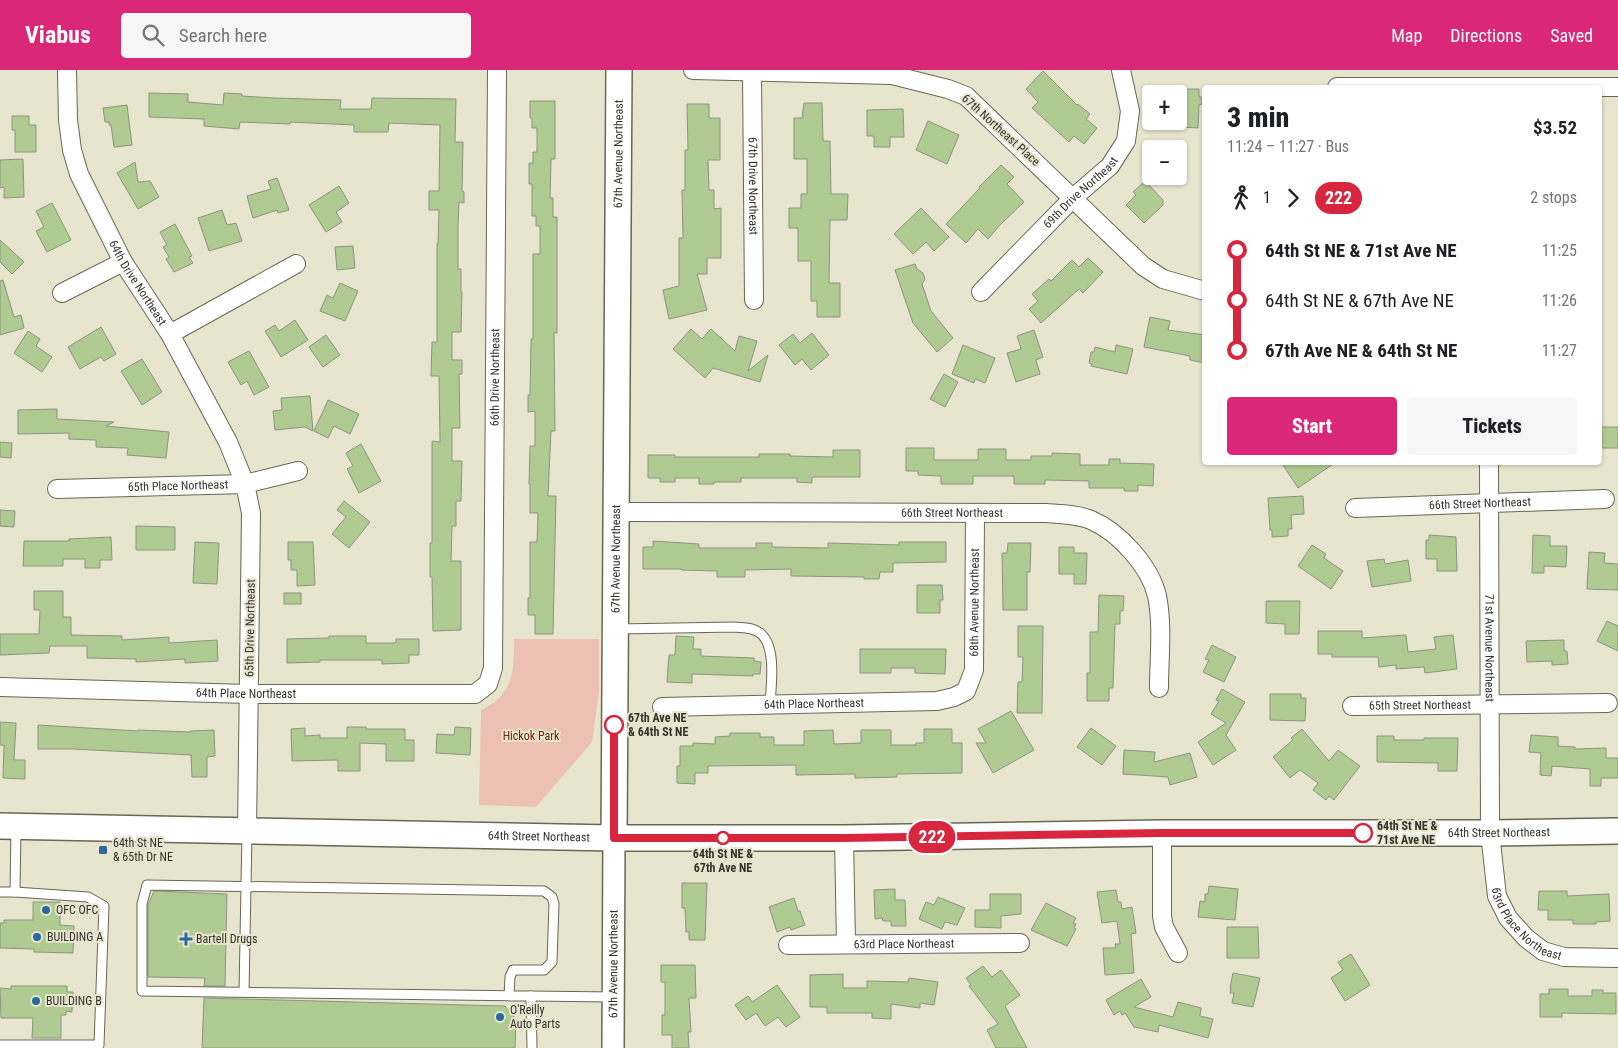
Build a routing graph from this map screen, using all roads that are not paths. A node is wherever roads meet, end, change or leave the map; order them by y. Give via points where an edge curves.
1 (67, 70) edge
2 (497, 70) edge
3 (619, 70) edge
4 (693, 70) edge
5 (1121, 70) edge
6 (752, 72) junction
7 (1488, 81) edge
8 (1387, 85) edge
9 (1575, 85) edge
10 (1602, 86) edge
11 (1618, 87) edge
12 (1073, 198) junction
13 (123, 262) junction
14 (296, 264) dead end
15 (1202, 290) edge
16 (981, 292) dead end
17 (62, 293) dead end
18 (754, 300) dead end
19 (170, 334) junction
20 (1489, 465) edge
21 (298, 471) dead end
22 (245, 484) junction
23 (57, 489) dead end
24 (1605, 499) dead end
25 (1489, 504) junction
26 (1355, 508) dead end
27 (616, 512) junction
28 (975, 513) junction
29 (615, 629) junction
30 (488, 684) joint
31 (0, 687) edge
32 (1159, 688) dead end
33 (966, 691) joint
34 (249, 694) junction
35 (1608, 703) dead end
36 (770, 705) junction
37 (1489, 705) junction
38 (1352, 706) dead end
39 (662, 707) dead end
40 (8, 826) edge
41 (1618, 831) edge
42 (247, 832) junction
43 (1162, 833) junction
44 (1490, 833) junction
45 (614, 838) junction
46 (844, 838) junction
47 (245, 885) junction
48 (0, 892) edge
49 (15, 892) junction
50 (1020, 943) dead end
51 (846, 944) junction
52 (788, 945) dead end
53 (1178, 953) dead end
54 (1618, 958) edge
55 (244, 992) junction
56 (509, 996) junction
57 (531, 996) junction
58 (613, 997) junction
59 (0, 1045) edge
60 (532, 1048) edge
61 (613, 1048) edge

1 - 13 street, 64th Drive Northeast via 72,150 80,174
2 - 30 street, 66th Drive Northeast via 493,668
3 - 27 main road, 67th Avenue Northeast
4 - 6 street, 67th Northeast Place
5 - 12 street, 69th Drive Northeast via 1130,111 1126,141 1110,166
6 - 12 street, 67th Northeast Place via 892,75 966,96
6 - 18 street, 67th Drive Northeast
7 - 8 street
7 - 9 street
10 - 11 street
12 - 15 street, 67th Northeast Place via 1143,266 1163,278
12 - 16 street, 69th Drive Northeast
13 - 17 street
13 - 19 street, 64th Drive Northeast
14 - 19 street
19 - 22 street, 64th Drive Northeast via 228,442
20 - 25 street, 71st Avenue Northeast
21 - 22 street, 65th Place Northeast
22 - 23 street, 65th Place Northeast
22 - 34 street, 65th Drive Northeast via 251,513
24 - 25 street, 66th Street Northeast
25 - 26 street, 66th Street Northeast
25 - 37 street, 71st Avenue Northeast
27 - 28 street, 66th Street Northeast
27 - 29 main road, 67th Avenue Northeast
28 - 32 street, 66th Street Northeast via 1071,515 1091,520 1123,542 1145,570 1157,597
28 - 33 street, 68th Avenue Northeast via 974,670
29 - 36 lane via 734,627 759,632 766,638 771,655
29 - 45 main road, 67th Avenue Northeast
30 - 34 street, 64th Place Northeast via 475,694
31 - 34 street, 64th Place Northeast
33 - 36 street, 64th Place Northeast via 937,701
34 - 42 street, 65th Drive Northeast
35 - 37 street, 65th Street Northeast
36 - 39 street, 64th Place Northeast
37 - 38 street, 65th Street Northeast
37 - 44 street, 71st Avenue Northeast
40 - 42 main road, 64th Street Northeast
40 - 49 lane
41 - 44 main road, 64th Street Northeast
42 - 45 main road, 64th Street Northeast
42 - 47 lane
43 - 44 main road, 64th Street Northeast
43 - 46 main road, 64th Street Northeast
43 - 53 street via 1162,916 1164,927
44 - 54 street, 63rd Place Northeast via 1497,896 1508,918 1526,938 1543,951 1564,957
45 - 46 main road, 64th Street Northeast
45 - 58 street, 67th Avenue Northeast
46 - 51 street
47 - 55 lane
47 - 55 lane via 147,885 142,904 142,991
47 - 56 lane via 544,891 552,897 554,904 552,962 544,970 513,970
48 - 49 lane
49 - 59 lane via 88,896 104,906 99,1045
50 - 51 street, 63rd Place Northeast
51 - 52 street, 63rd Place Northeast
55 - 56 lane
56 - 57 lane
57 - 58 lane
57 - 60 lane
58 - 61 street, 67th Avenue Northeast

